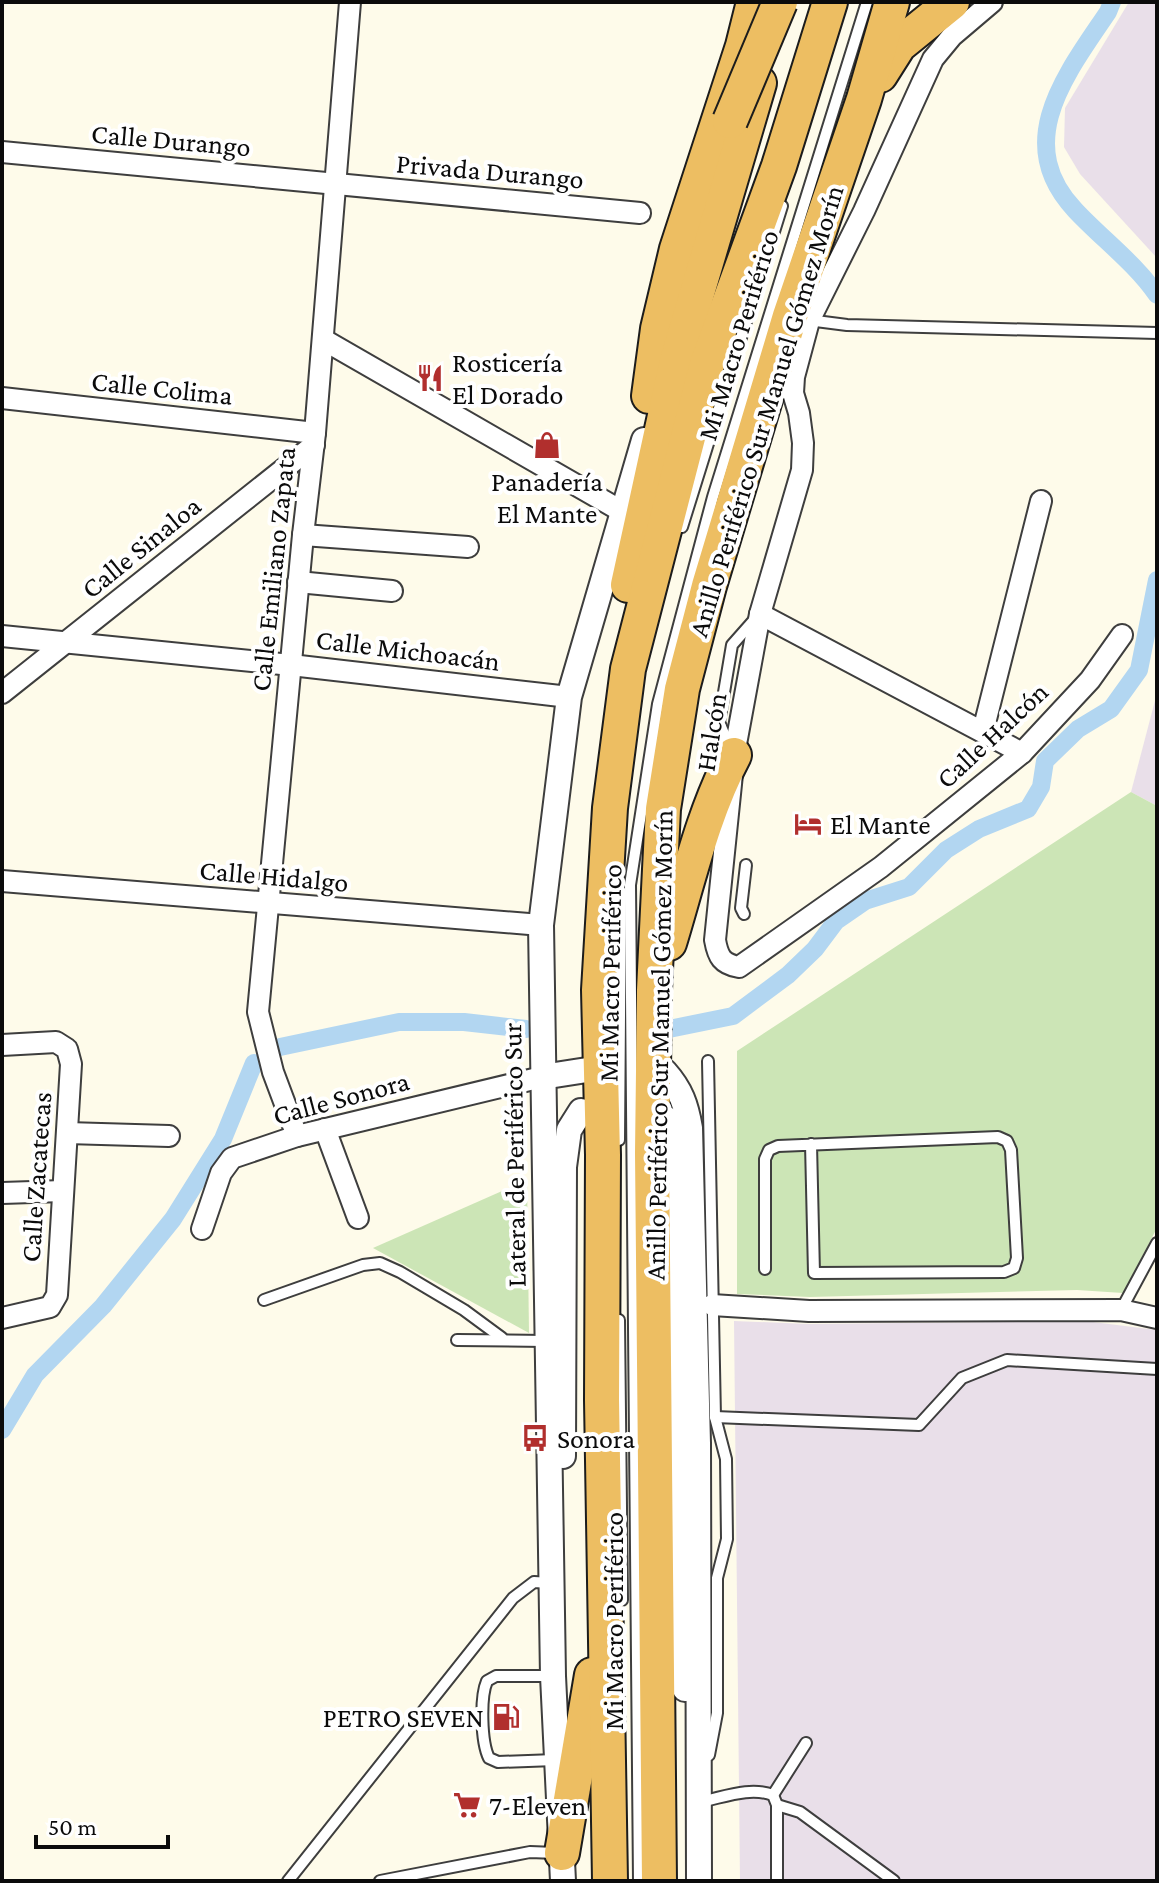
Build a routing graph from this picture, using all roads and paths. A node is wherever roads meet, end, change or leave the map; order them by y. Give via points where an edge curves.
1 (350, 2) edge
2 (754, 2) edge
3 (774, 2) edge
4 (780, 2) edge
5 (812, 2) edge
6 (830, 2) edge
7 (867, 2) edge
8 (892, 2) edge
9 (952, 2) edge
10 (992, 2) edge
11 (864, 99) junction
12 (2, 152) edge
13 (334, 184) junction
14 (784, 199) dead end
15 (640, 213) dead end
16 (800, 318) junction
17 (1157, 333) edge
18 (324, 340) junction
19 (692, 363) junction
20 (2, 398) edge
21 (315, 439) junction
22 (644, 440) junction
23 (1041, 501) dead end
24 (623, 512) junction
25 (680, 533) dead end
26 (303, 535) junction
27 (468, 547) dead end
28 (298, 582) junction
29 (392, 591) dead end
30 (760, 614) junction
31 (1122, 635) dead end
32 (2, 636) edge
33 (65, 644) junction
34 (291, 665) junction
35 (2, 693) edge
36 (569, 697) junction
37 (634, 709) dead end
38 (983, 731) junction
39 (1022, 753) junction
40 (734, 755) junction
41 (622, 802) dead end
42 (746, 865) dead end
43 (621, 866) dead end
44 (2, 881) edge
45 (269, 904) junction
46 (744, 914) dead end
47 (541, 925) junction
48 (727, 965) joint
49 (654, 990) junction
50 (2, 1045) edge
51 (708, 1061) dead end
52 (587, 1070) dead end
53 (665, 1072) dead end
54 (542, 1077) junction
55 (581, 1111) dead end
56 (667, 1119) dead end
57 (325, 1129) junction
58 (67, 1133) junction
59 (169, 1136) dead end
60 (297, 1136) junction
61 (811, 1144) junction
62 (619, 1154) dead end
63 (63, 1191) junction
64 (2, 1193) edge
65 (358, 1218) dead end
66 (202, 1229) dead end
67 (1157, 1243) edge
68 (765, 1269) dead end
69 (264, 1300) dead end
70 (712, 1305) junction
71 (1121, 1310) junction
72 (619, 1313) dead end
73 (2, 1318) edge
74 (1157, 1318) edge
75 (502, 1338) junction
76 (457, 1340) dead end
77 (546, 1341) junction
78 (1157, 1369) edge
79 (715, 1417) junction
80 (552, 1572) junction
81 (614, 1600) junction
82 (553, 1676) junction
83 (656, 1737) junction
84 (806, 1743) dead end
85 (556, 1760) junction
86 (775, 1800) junction
87 (699, 1803) junction
88 (562, 1867) edge
89 (288, 1881) edge
90 (380, 1881) edge
91 (610, 1881) edge
92 (639, 1881) edge
93 (659, 1881) edge
94 (670, 1881) edge
95 (699, 1881) edge
96 (777, 1881) edge
97 (894, 1881) edge

1 - 13 street, Calle Emiliano Zapata
2 - 22 highway via 677,249 658,329
3 - 19 highway via 772,39
4 - 22 highway, bridge via 730,121 688,260
5 - 19 highway
6 - 19 highway, Anillo Periférico Sur Manuel Gómez Morín via 779,166
7 - 92 lane, Mi Macro Periférico via 713,497 658,704 630,885
8 - 11 highway, Anillo Periférico Sur Manuel Gómez Morín
9 - 11 highway via 899,45
10 - 16 street, Halcón via 933,59 864,211
11 - 16 highway, Anillo Periférico Sur Manuel Gómez Morín via 818,235
12 - 13 street, Calle Durango
13 - 15 street, Privada Durango
13 - 18 street, Calle Emiliano Zapata
14 - 25 lane, Mi Macro Periférico
16 - 17 lane via 847,325
16 - 30 street, Halcón via 793,393 803,443 802,470
16 - 49 highway, Anillo Periférico Sur Manuel Gómez Morín via 713,571 682,689 663,809
18 - 21 street, Calle Emiliano Zapata
18 - 24 street
19 - 22 highway
19 - 81 highway, Anillo Periférico Sur Manuel Gómez Morín via 628,669 610,808 599,990
20 - 21 street, Calle Colima
21 - 26 street, Calle Emiliano Zapata
21 - 33 street, Calle Sinaloa
22 - 24 street, Lateral de Periférico Sur
23 - 38 street
24 - 36 street, Lateral de Periférico Sur
26 - 27 street
26 - 28 street, Calle Emiliano Zapata
28 - 29 street
28 - 34 street, Calle Emiliano Zapata
30 - 38 street
30 - 40 street, Halcón
31 - 39 street, Calle Halcón via 1090,680
32 - 33 street, Calle Michoacán
33 - 34 street, Calle Michoacán
33 - 35 street, Calle Sinaloa
34 - 36 street, Calle Michoacán
34 - 45 street, Calle Emiliano Zapata
36 - 47 street, Lateral de Periférico Sur
37 - 41 lane
38 - 39 street
39 - 48 street, Calle Halcón via 881,867 752,959 739,967
40 - 48 street, Halcón via 715,940 717,956
40 - 49 highway via 709,814
42 - 46 lane
43 - 62 lane, Mi Macro Periférico
44 - 45 street, Calle Hidalgo
45 - 47 street, Calle Hidalgo
45 - 60 street, Calle Emiliano Zapata via 258,1012
47 - 54 street, Lateral de Periférico Sur
49 - 83 highway, Anillo Periférico Sur Manuel Gómez Morín
50 - 58 street, Calle Zacatecas via 56,1042 67,1049
51 - 70 lane
52 - 54 street
53 - 87 street via 686,1103 690,1128
54 - 57 street, Calle Sonora
54 - 77 street, Lateral de Periférico Sur
55 - 80 street via 569,1130 564,1167 565,1439
56 - 87 street via 675,1166 679,1637
57 - 60 street, Calle Sonora
57 - 65 street
58 - 59 street
58 - 63 street, Calle Zacatecas
60 - 66 street, Calle Sonora via 232,1158 221,1173
61 - 61 lane via 998,1137 1007,1141 1014,1268 814,1273
61 - 68 lane via 778,1146 765,1159
63 - 64 street
63 - 73 street, Calle Zacatecas via 57,1295 50,1307
67 - 71 lane
69 - 75 lane via 380,1263
70 - 71 street via 809,1311
70 - 79 lane
71 - 74 street
72 - 81 lane, Mi Macro Periférico
75 - 76 lane
75 - 77 lane
77 - 80 street, Lateral de Periférico Sur
78 - 79 lane via 1007,1360 962,1378 919,1425
79 - 87 lane via 726,1459 727,1539 717,1578 717,1713
80 - 82 street, Lateral de Periférico Sur
80 - 89 lane via 513,1598
81 - 88 highway
81 - 91 highway, Anillo Periférico Sur Manuel Gómez Morín
82 - 85 street, Lateral de Periférico Sur
82 - 85 lane via 496,1676 487,1681 485,1749 498,1762
83 - 93 highway, Anillo Periférico Sur Manuel Gómez Morín
83 - 94 highway
84 - 86 lane
85 - 88 street, Lateral de Periférico Sur
86 - 87 lane via 763,1791
86 - 96 lane
86 - 97 lane via 800,1812
87 - 95 street
88 - 90 lane via 530,1852

